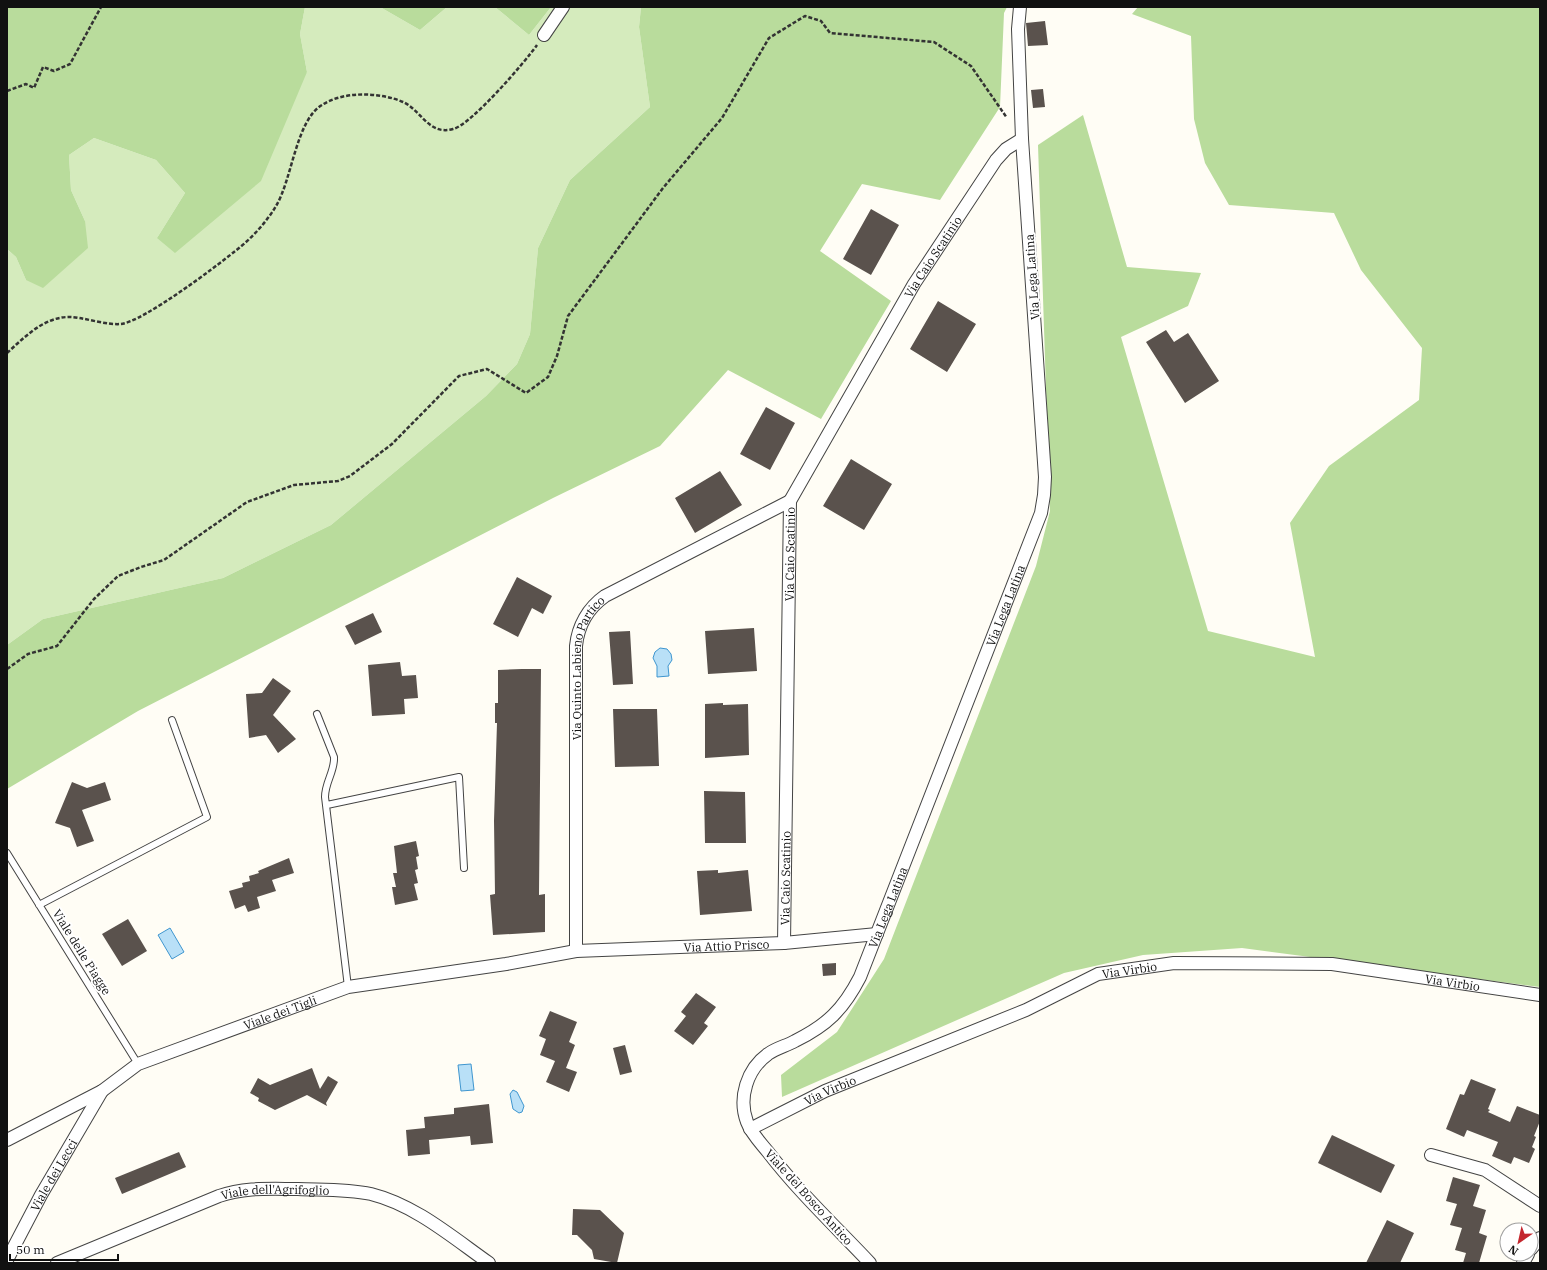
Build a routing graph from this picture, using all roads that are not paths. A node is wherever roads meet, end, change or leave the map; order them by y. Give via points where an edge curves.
1 (563, 7) edge
2 (1020, 7) edge
3 (544, 35) road end
4 (1022, 139) junction
5 (790, 501) junction
6 (317, 714) dead end
7 (172, 720) dead end
8 (326, 805) junction
9 (7, 853) edge
10 (464, 868) dead end
11 (40, 905) junction
12 (877, 934) junction
13 (784, 943) junction
14 (576, 952) junction
15 (348, 987) junction
16 (1540, 995) edge
17 (138, 1064) junction
18 (102, 1091) junction
19 (750, 1129) junction
20 (7, 1140) edge
21 (1431, 1155) dead end
22 (1540, 1206) edge
23 (7, 1260) edge
24 (12, 1263) edge
25 (56, 1263) edge
26 (489, 1263) edge
27 (870, 1263) edge

1 - 3 street
2 - 4 street, Via Lega Latina via 1018,29
4 - 5 street, Via Caio Scatinio via 1006,149 996,160 933,254
4 - 12 street, Via Lega Latina via 1045,477 1044,495 1032,537
5 - 13 street, Via Caio Scatinio
5 - 14 street, Via Quinto Labieno Partico via 606,596 592,607 583,623 576,646
6 - 8 lane via 334,757 326,784
7 - 11 lane via 207,817
8 - 10 lane via 459,778
8 - 15 lane
9 - 11 lane, Viale delle Piagge
11 - 17 lane, Viale delle Piagge
12 - 13 street, Via Attio Prisco
12 - 19 street, Via Lega Latina via 860,977 841,1008 817,1029 766,1055 752,1073 746,1084 744,1103 746,1121
13 - 14 street, Via Attio Prisco
14 - 15 street, Viale dei Tigli
15 - 17 street, Viale dei Tigli
16 - 19 street, Via Virbio via 1332,964 1174,963 1098,974 1026,1010 825,1091
17 - 18 street, Viale dei Tigli
18 - 20 street, Viale dei Tigli
18 - 23 street, Viale dei Lecci via 41,1195
19 - 27 street, Viale del Bosco Antico via 782,1170
21 - 22 street via 1485,1170
23 - 24 street
25 - 26 street, Viale dell'Agrifoglio via 223,1195 237,1190 258,1188 356,1191 388,1199 430,1221

